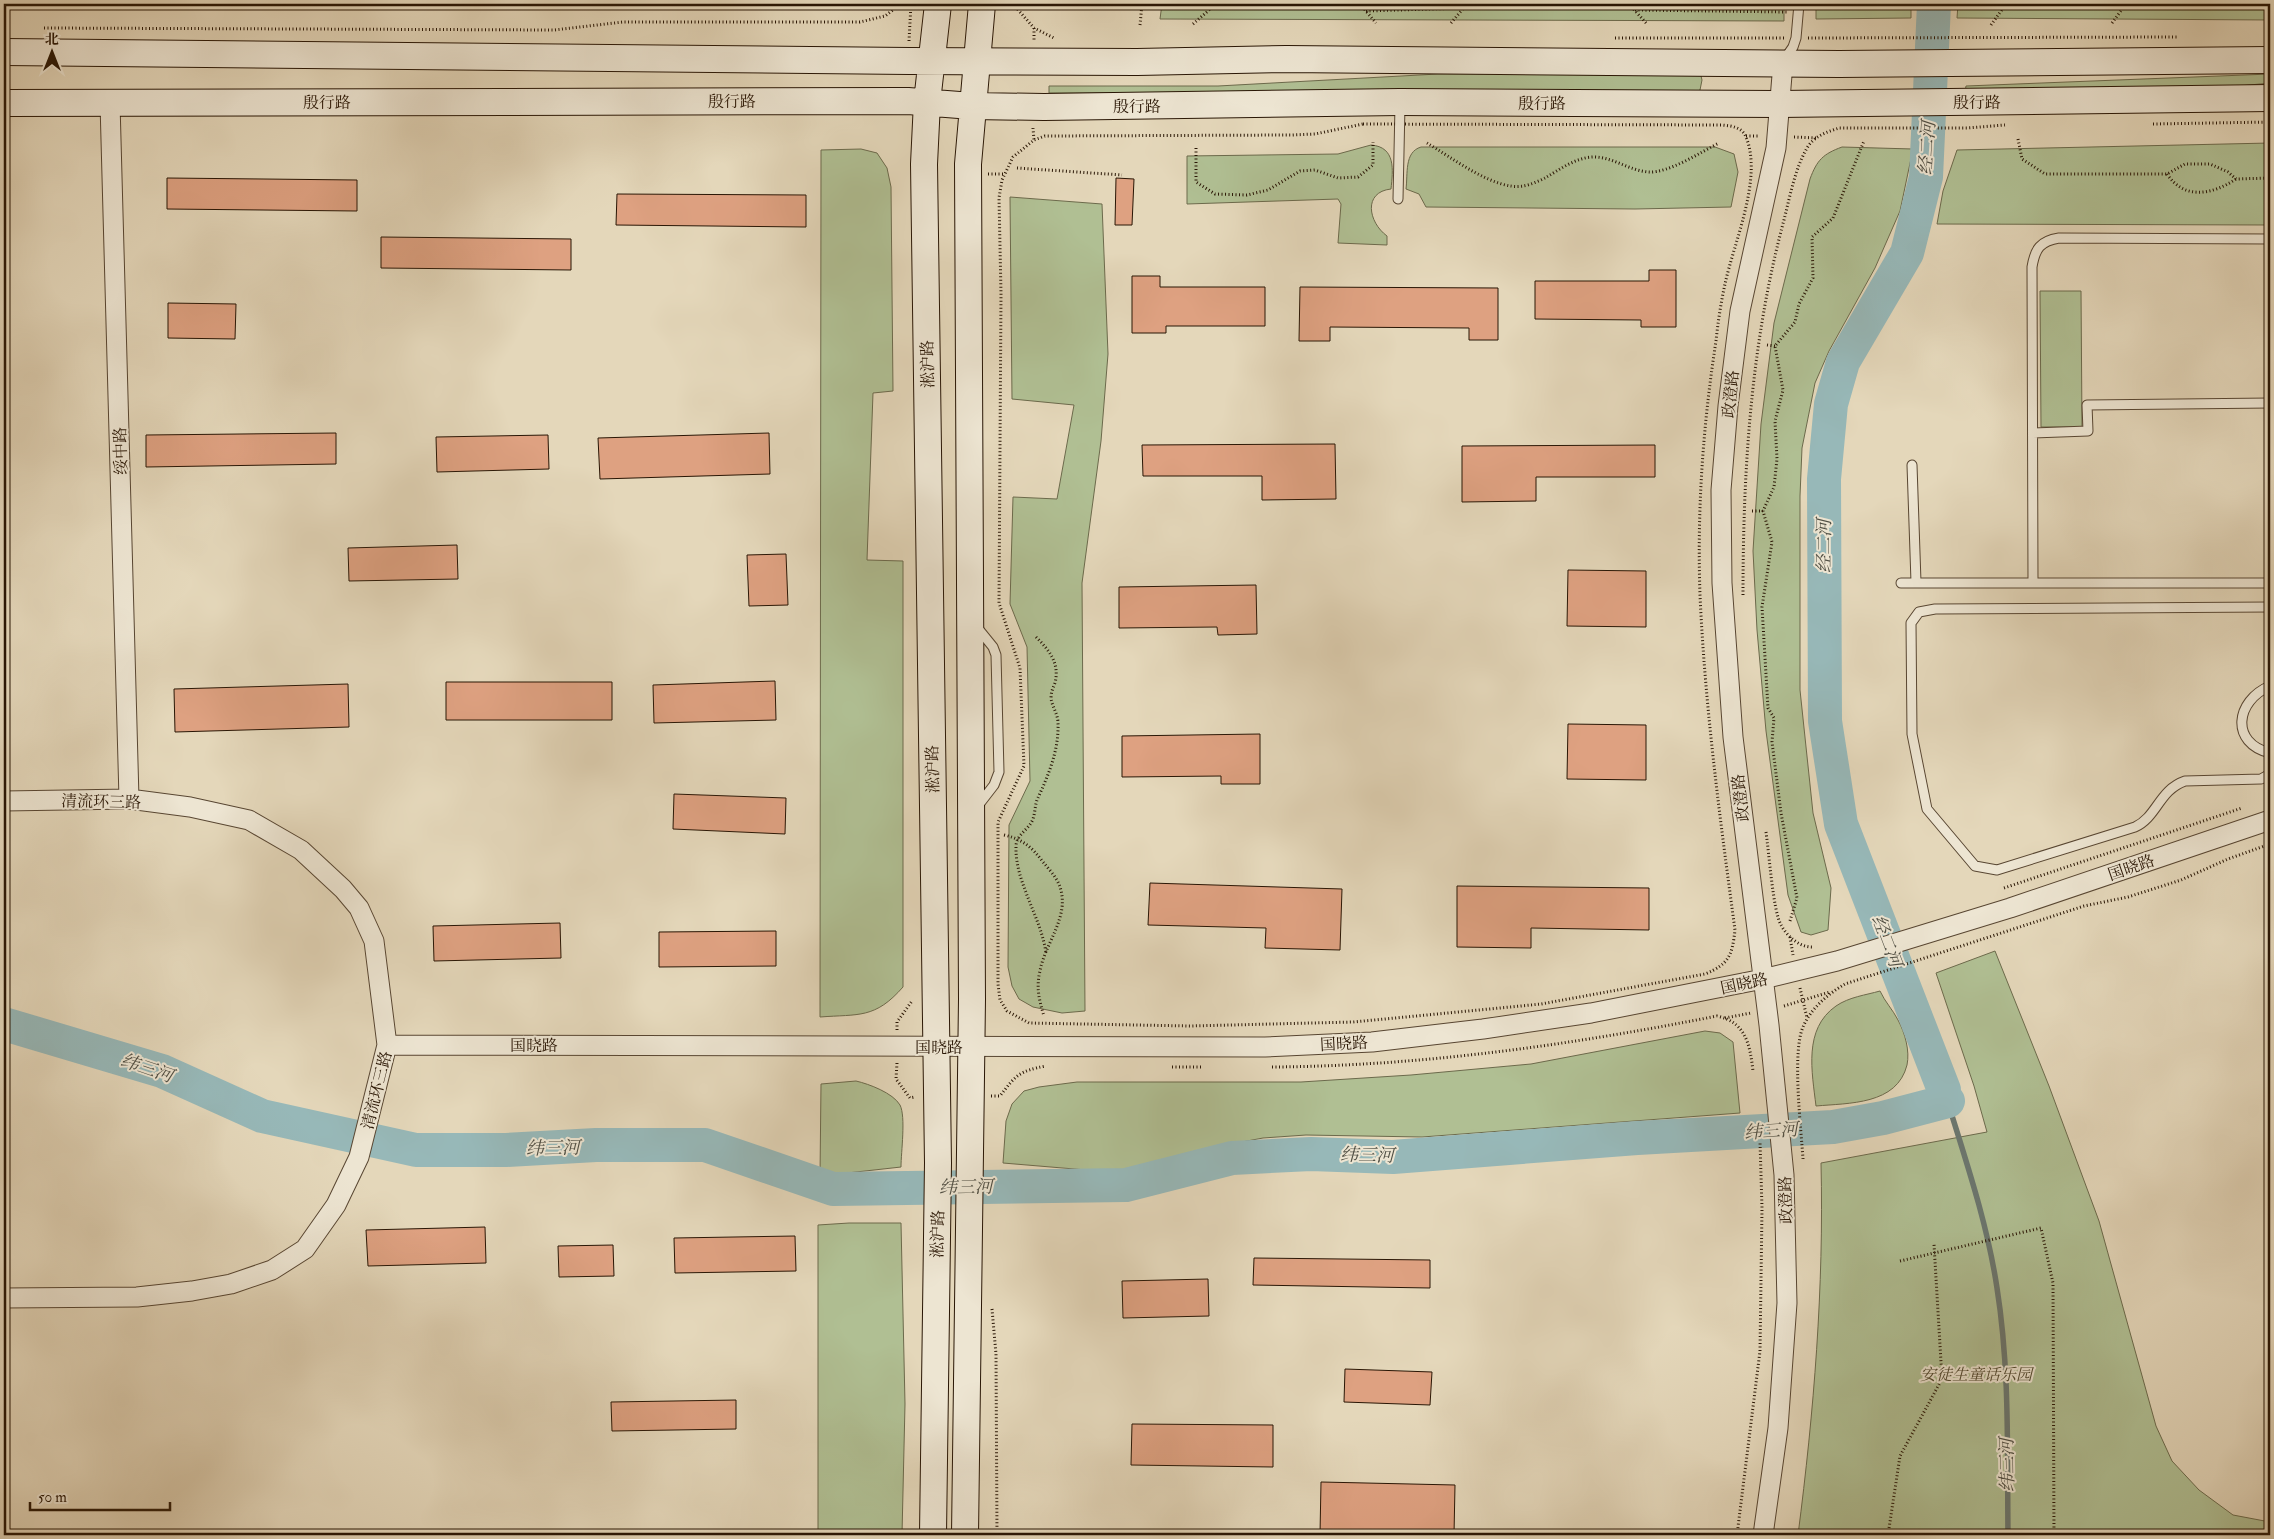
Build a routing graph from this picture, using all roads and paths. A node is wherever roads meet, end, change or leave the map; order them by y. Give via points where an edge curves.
1 (901, 4) edge
2 (938, 4) edge
3 (982, 4) edge
4 (1142, 4) edge
5 (1216, 4) edge
6 (1360, 4) edge
7 (1467, 4) edge
8 (1629, 4) edge
9 (2006, 4) edge
10 (2126, 4) edge
11 (2190, 4) edge
12 (2195, 4) edge
13 (1464, 8) junction
14 (1799, 8) edge
15 (1635, 10) junction
16 (1366, 11) junction
17 (1376, 23) dead end
18 (1451, 23) dead end
19 (2112, 23) dead end
20 (1193, 24) dead end
21 (1647, 24) dead end
22 (1140, 25) dead end
23 (1991, 25) dead end
24 (43, 28) dead end
25 (2182, 36) dead end
26 (1906, 37) dead end
27 (4, 52) edge
28 (2270, 60) edge
29 (931, 61) junction
30 (976, 61) junction
31 (1782, 62) junction
32 (2270, 98) edge
33 (927, 102) junction
34 (4, 103) edge
35 (110, 103) junction
36 (1779, 104) junction
37 (972, 106) junction
38 (1400, 113) junction
39 (1967, 128) dead end
40 (2018, 139) dead end
41 (1864, 141) dead end
42 (1373, 142) dead end
43 (1427, 143) dead end
44 (1719, 143) dead end
45 (1196, 148) dead end
46 (1017, 168) dead end
47 (2167, 174) junction
48 (1122, 175) dead end
49 (2270, 178) edge
50 (2236, 179) junction
51 (1398, 199) dead end
52 (2270, 239) edge
53 (1767, 345) dead end
54 (1775, 346) junction
55 (2270, 402) edge
56 (2033, 432) junction
57 (1912, 465) dead end
58 (1752, 511) dead end
59 (1763, 511) junction
60 (1916, 582) junction
61 (2034, 582) junction
62 (1901, 583) dead end
63 (2270, 583) edge
64 (1743, 599) dead end
65 (2270, 607) edge
66 (1036, 637) dead end
67 (2270, 686) edge
68 (2270, 753) edge
69 (2270, 774) edge
70 (129, 799) junction
71 (4, 801) edge
72 (2244, 807) dead end
73 (2270, 820) edge
74 (1765, 828) dead end
75 (1004, 835) dead end
76 (1017, 838) junction
77 (2270, 844) edge
78 (2000, 890) dead end
79 (1790, 920) dead end
80 (1815, 947) dead end
81 (1046, 953) junction
82 (1763, 979) junction
83 (1044, 1016) dead end
84 (1593, 1040) dead end
85 (387, 1044) junction
86 (971, 1047) junction
87 (936, 1048) junction
88 (1754, 1076) dead end
89 (1803, 1164) dead end
90 (1762, 1169) dead end
91 (1934, 1244) dead end
92 (1935, 1253) junction
93 (1900, 1261) dead end
94 (4, 1298) edge
95 (997, 1441) dead end
96 (933, 1535) edge
97 (966, 1535) edge
98 (997, 1535) edge
99 (1737, 1535) edge
100 (1763, 1535) edge
101 (1888, 1535) edge
102 (2054, 1535) edge

1 - 24 path via 885,16 860,22 623,22 554,30
2 - 29 main road, 淞沪路
3 - 30 main road, 淞沪路
4 - 22 path
5 - 20 path
6 - 16 path
7 - 13 path
8 - 15 path
9 - 23 path
10 - 19 path
11 - 12 path
13 - 16 path
13 - 18 path
14 - 15 path
14 - 31 lane via 1794,47
15 - 21 path
16 - 17 path
25 - 26 path
27 - 29 main road
28 - 31 main road via 1983,64
29 - 30 main road
29 - 33 main road, 淞沪路
30 - 31 main road
30 - 37 main road, 淞沪路
31 - 36 street, 政澄路
32 - 36 main road, 殷行路
33 - 35 main road, 殷行路
33 - 37 main road, 殷行路
33 - 87 main road, 淞沪路 via 924,173
34 - 35 main road, 殷行路
35 - 70 street, 绥中路
36 - 38 main road, 殷行路
36 - 82 street, 政澄路 via 1776,148 1740,311 1721,490 1722,582 1733,737
37 - 38 main road, 殷行路 via 1215,106
37 - 86 main road, 淞沪路 via 968,164
38 - 38 path via 1722,125 1735,126 1746,136 1751,173 1715,342 1700,505 1705,684 1734,930 1730,954 1726,962 1705,974 1541,1004 1353,1022 1190,1026 1029,1023 1007,1011 1000,1000 998,822 1024,766 1020,668 999,603 999,198 1002,180 1013,157 1034,140 1045,136 1314,134
38 - 51 lane
39 - 64 path via 1838,128 1822,134 1807,148 1795,180 1762,310 1744,503
40 - 47 path via 2022,160 2045,174
41 - 54 path via 1834,218 1812,237 1813,278 1798,304 1795,322
42 - 45 path via 1373,165 1358,178 1338,178 1315,170 1300,171 1268,190 1247,195 1215,194 1196,182
43 - 44 path via 1477,173 1512,186 1524,186 1591,157 1605,157 1648,172 1661,170
46 - 48 path
47 - 50 path via 2186,164 2210,164
47 - 50 path via 2174,186 2196,193
49 - 50 path
52 - 56 lane via 2059,238 2041,243 2032,267
53 - 54 path
54 - 59 path via 1783,390 1774,421 1777,459 1774,486
55 - 56 lane via 2087,405 2088,431
56 - 61 lane
57 - 60 lane
58 - 59 path
59 - 79 path via 1772,542 1762,607 1768,708 1774,718 1772,742 1781,813 1797,898
60 - 61 lane
60 - 62 lane
61 - 63 lane
65 - 69 lane via 1935,609 1919,612 1911,623 1912,734 1927,809 1975,866 1997,870 2135,827 2144,823 2174,785 2185,781 2261,779
66 - 76 path via 1052,653 1054,660 1055,682 1051,696 1057,717 1057,738 1033,819
67 - 68 lane via 2250,699 2242,722 2253,745
70 - 71 street, 清流环三路
70 - 85 street, 清流环三路 via 190,807 249,820 301,850 343,888 359,908 374,941
72 - 78 path
73 - 82 street, 国晓路 via 2010,908 1837,961
74 - 80 path via 1780,924 1802,945
75 - 76 path
76 - 81 path via 1017,860 1040,922
76 - 81 path via 1033,848 1060,886 1062,913
77 - 89 path via 2181,880 2128,897 2084,906 1846,984 1831,992 1818,1004 1802,1028 1798,1042
81 - 83 path via 1037,989
82 - 86 street, 国晓路 via 1591,1013 1372,1042 1265,1047
82 - 100 street, 政澄路 via 1784,1175 1787,1303 1778,1428
84 - 88 path via 1717,1016 1743,1030 1750,1046
85 - 87 street, 国晓路
85 - 94 street, 清流环三路 via 359,1157 336,1205 305,1249 272,1270 231,1284 137,1297
86 - 87 street, 国晓路
86 - 97 main road, 淞沪路
87 - 96 main road, 淞沪路 via 938,1163
90 - 99 path via 1760,1351
91 - 92 path
92 - 93 path
92 - 101 path via 1942,1379 1900,1456
92 - 102 path via 2042,1228 2053,1283
95 - 98 path

